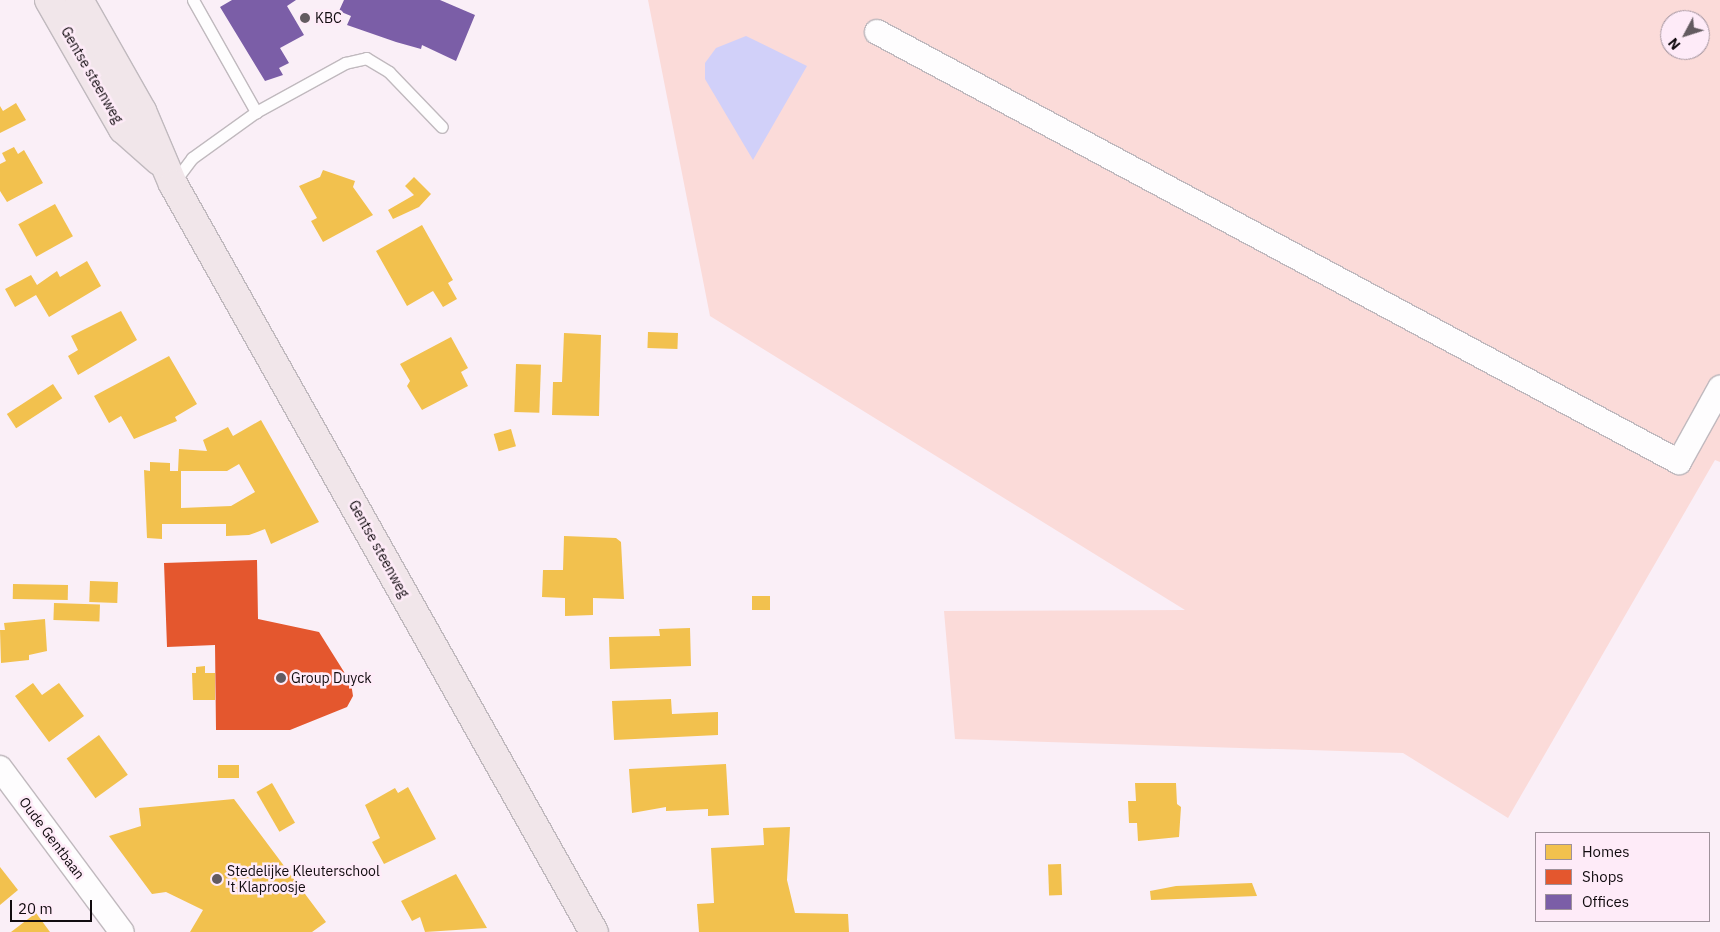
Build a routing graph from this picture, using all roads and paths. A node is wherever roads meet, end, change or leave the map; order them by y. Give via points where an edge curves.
1 (49, 0) edge
2 (80, 0) edge
3 (193, 0) edge
4 (878, 32) dead end
5 (256, 112) junction
6 (442, 127) dead end
7 (169, 175) junction
8 (1720, 388) edge
9 (0, 768) edge
10 (122, 932) edge
11 (594, 932) edge

1 - 7 main road, Gentse steenweg via 123,129
2 - 7 main road, Gentse steenweg via 142,112
3 - 5 lane
4 - 8 street via 1679,462
5 - 6 lane via 344,63 366,58 389,72
5 - 7 lane
7 - 11 main road, Gentse steenweg
9 - 10 street, Oude Gentbaan

